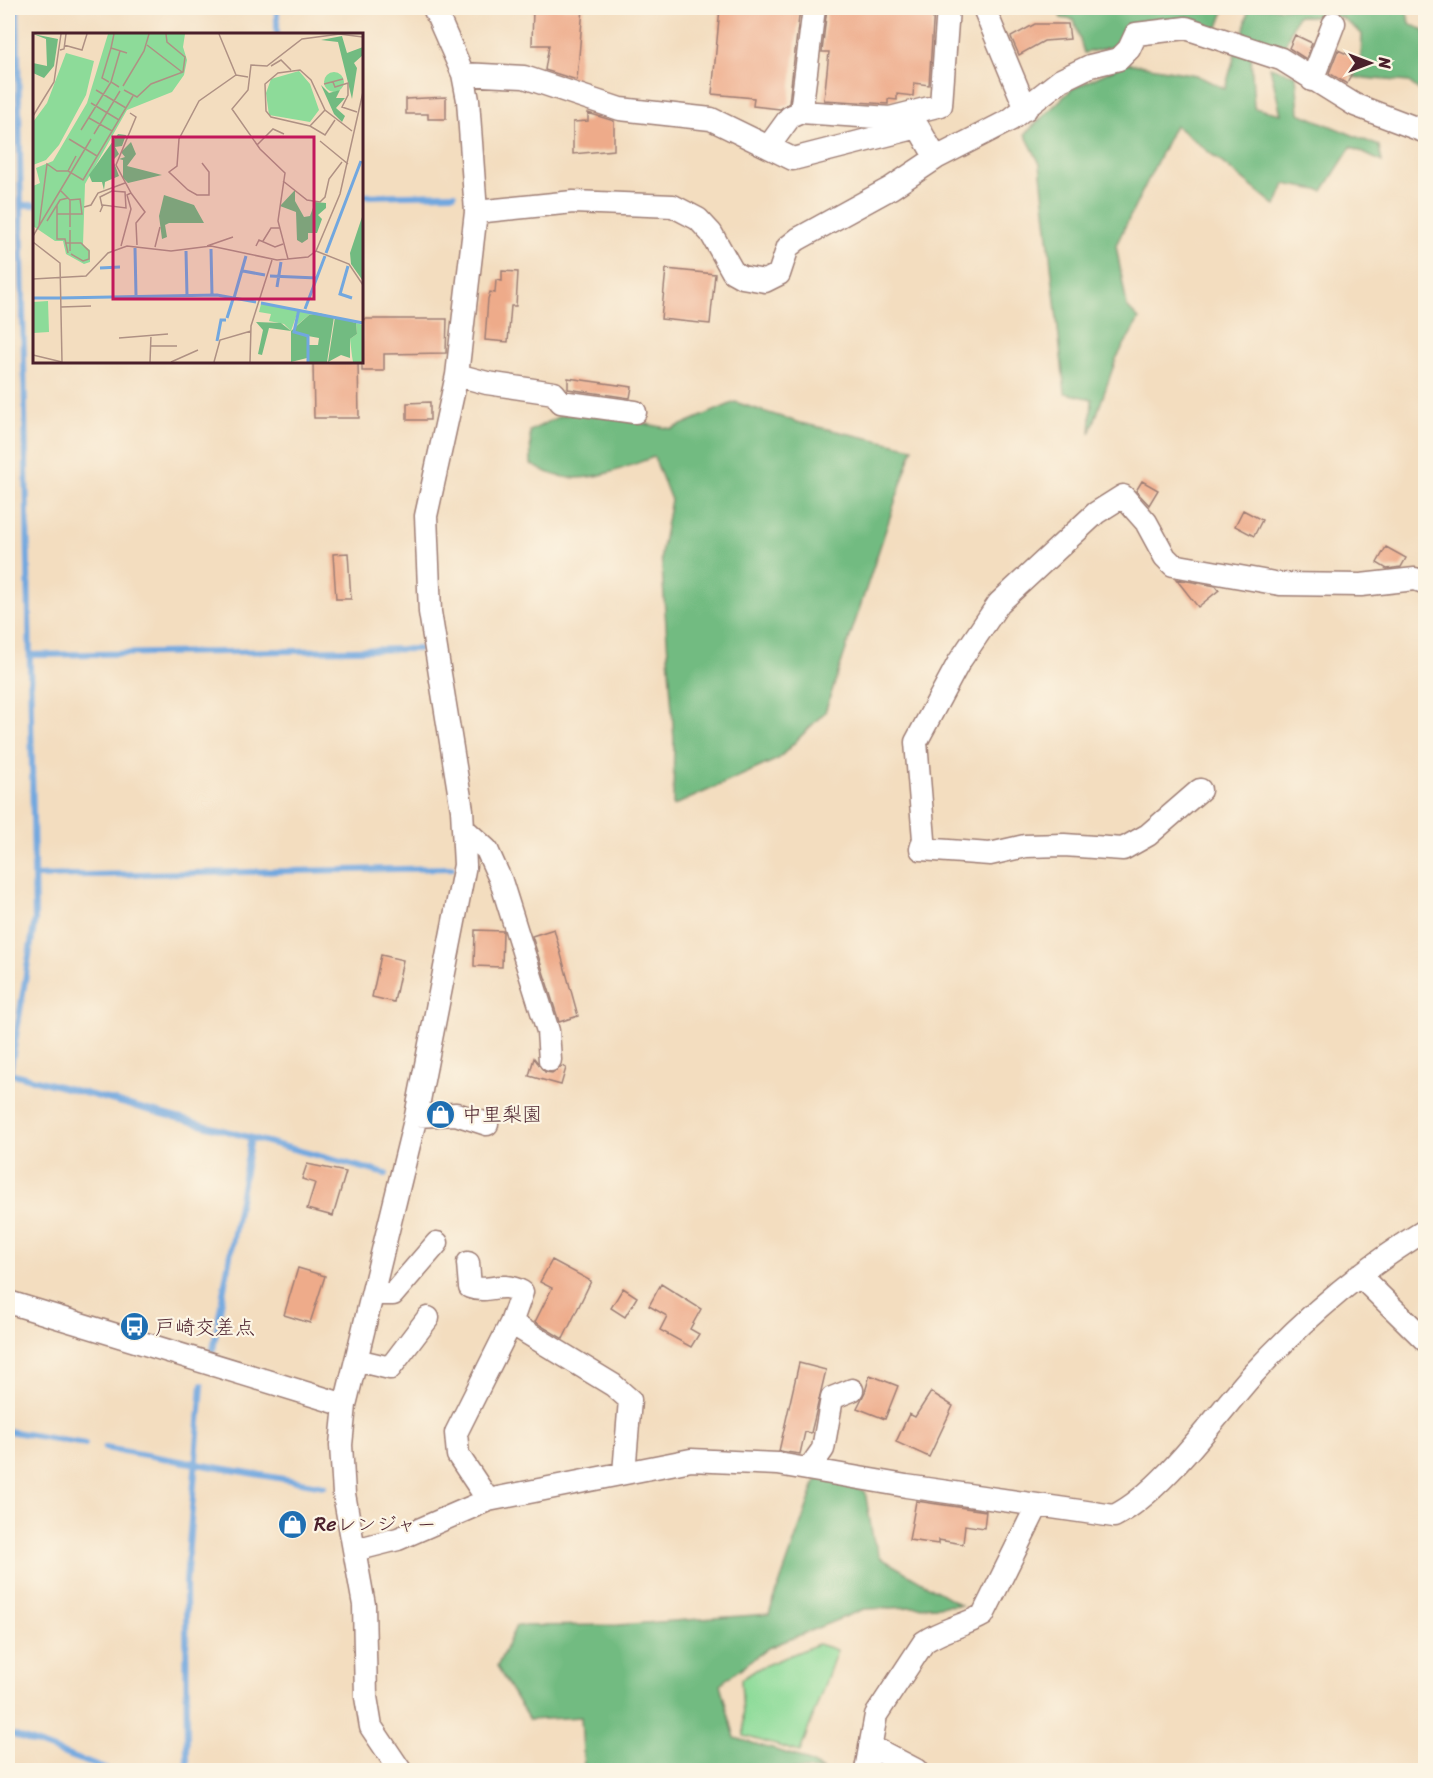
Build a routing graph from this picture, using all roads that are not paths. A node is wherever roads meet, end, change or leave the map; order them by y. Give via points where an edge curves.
1 (434, 8) edge
2 (814, 8) edge
3 (948, 8) edge
4 (984, 8) edge
5 (1334, 24) dead end
6 (463, 74) junction
7 (1312, 80) junction
8 (941, 105) junction
9 (1026, 109) junction
10 (801, 112) junction
11 (918, 127) junction
12 (1425, 132) edge
13 (769, 146) junction
14 (936, 158) junction
15 (476, 212) junction
16 (457, 375) junction
17 (634, 412) dead end
18 (1425, 583) edge
19 (1200, 790) dead end
20 (464, 829) junction
21 (550, 1060) dead end
22 (416, 1116) junction
23 (487, 1124) dead end
24 (1425, 1230) edge
25 (438, 1243) dead end
26 (468, 1263) dead end
27 (1359, 1275) junction
28 (374, 1294) junction
29 (8, 1302) edge
30 (428, 1318) dead end
31 (511, 1323) junction
32 (1425, 1341) edge
33 (356, 1360) junction
34 (852, 1390) dead end
35 (345, 1405) junction
36 (809, 1469) junction
37 (624, 1473) junction
38 (488, 1500) junction
39 (1037, 1506) junction
40 (355, 1550) junction
41 (870, 1746) junction
42 (400, 1770) edge
43 (866, 1770) edge
44 (916, 1770) edge

1 - 6 street
2 - 10 street
3 - 8 street
4 - 9 street
5 - 7 street
6 - 13 street via 524,77 620,109 711,119
6 - 15 street
7 - 9 street via 1281,59 1186,28 1142,31 1119,58 1060,80
7 - 12 street via 1355,105
8 - 10 street via 890,118
8 - 11 street
9 - 14 street
10 - 13 street via 790,117
11 - 13 street via 793,159
11 - 14 street
14 - 15 street via 891,188 798,239 789,247 779,274 765,281 733,272 711,233 698,219 673,206 573,202
15 - 16 street
16 - 17 street via 554,393 561,402
16 - 20 street via 426,516 426,577
18 - 19 street via 1415,579 1361,585 1280,584 1173,565 1146,522 1123,496 1096,513 999,603 959,662 916,742 924,838 921,849 990,854 1025,846 1123,849 1148,835
20 - 21 street via 487,850 501,881 548,1030
20 - 22 street via 460,904
22 - 23 street via 456,1114
22 - 28 street
24 - 27 street
25 - 28 street via 393,1294
26 - 31 street via 470,1287 509,1285 522,1292
27 - 32 street
27 - 39 street via 1326,1301 1263,1364 1180,1459 1131,1508 1114,1516
28 - 33 street
29 - 35 street
30 - 33 street via 390,1368
31 - 37 street via 613,1385 630,1400
31 - 38 street via 456,1433 458,1455
33 - 35 street
34 - 36 street via 832,1398 823,1449
35 - 40 street via 341,1445 344,1494
36 - 37 street via 692,1460
36 - 39 street
37 - 38 street
38 - 40 street via 398,1539
39 - 41 street via 983,1615 924,1642 876,1714
40 - 42 street via 364,1605 370,1727
41 - 43 street
41 - 44 street

